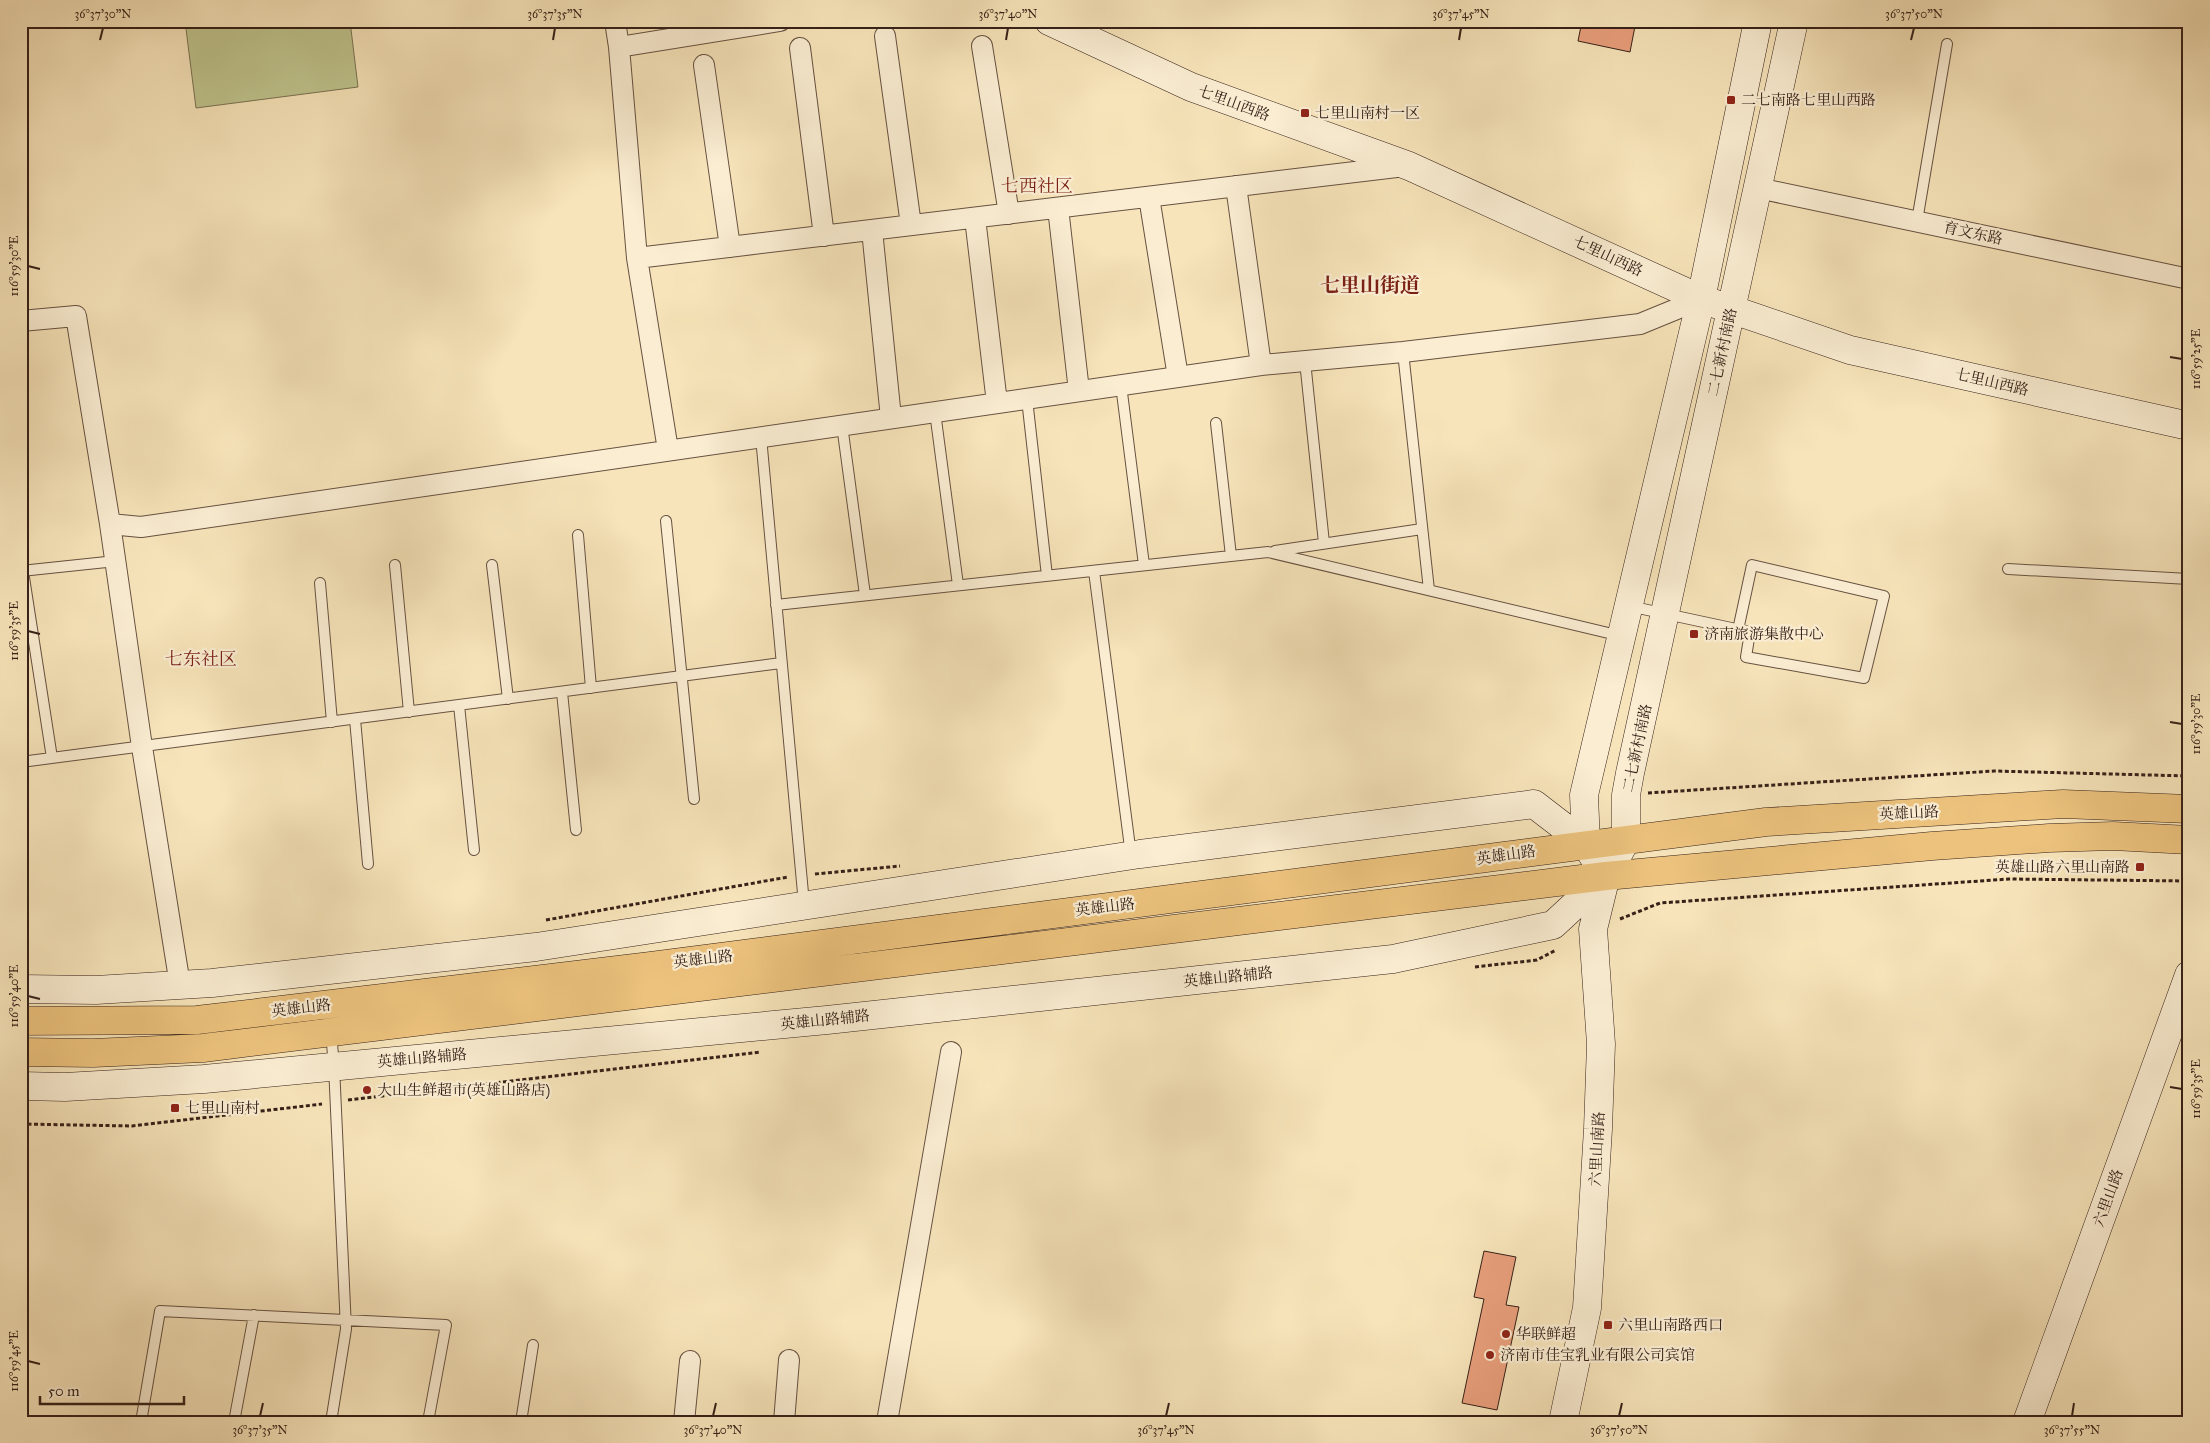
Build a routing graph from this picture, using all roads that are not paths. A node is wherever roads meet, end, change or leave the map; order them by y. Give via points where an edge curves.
1 (615, 21) edge
2 (780, 21) edge
3 (1049, 21) edge
4 (1758, 21) edge
5 (1794, 21) edge
6 (885, 36) dead end
7 (1947, 44) dead end
8 (619, 46) junction
9 (982, 46) dead end
10 (800, 48) dead end
11 (704, 65) dead end
12 (1409, 166) junction
13 (1236, 186) junction
14 (1758, 188) junction
15 (1149, 197) junction
16 (1058, 208) junction
17 (1009, 214) junction
18 (974, 218) junction
19 (1917, 221) junction
20 (911, 225) junction
21 (872, 230) junction
22 (824, 236) junction
23 (730, 247) junction
24 (637, 258) junction
25 (2189, 279) edge
26 (1701, 299) junction
27 (1731, 310) junction
28 (21, 320) edge
29 (1402, 352) junction
30 (1305, 361) junction
31 (1261, 365) junction
32 (1178, 377) junction
33 (1121, 385) junction
34 (1079, 391) junction
35 (1027, 399) junction
36 (997, 403) junction
37 (934, 412) junction
38 (892, 418) junction
39 (1216, 423) dead end
40 (842, 425) junction
41 (2189, 426) edge
42 (761, 437) junction
43 (668, 450) junction
44 (666, 521) dead end
45 (110, 524) junction
46 (1422, 529) junction
47 (578, 535) dead end
48 (1324, 543) junction
49 (1268, 552) junction
50 (1231, 556) junction
51 (116, 561) junction
52 (395, 565) dead end
53 (492, 565) dead end
54 (1144, 565) junction
55 (2008, 569) dead end
56 (1094, 570) junction
57 (22, 571) edge
58 (1047, 576) junction
59 (2189, 579) edge
60 (320, 584) dead end
61 (958, 585) junction
62 (1429, 590) junction
63 (865, 595) junction
64 (776, 605) junction
65 (1629, 606) junction
66 (1666, 615) junction
67 (1738, 630) junction
68 (1622, 636) junction
69 (781, 663) junction
70 (682, 676) junction
71 (591, 688) junction
72 (562, 692) junction
73 (508, 699) junction
74 (459, 705) junction
75 (409, 712) junction
76 (355, 719) junction
77 (332, 722) junction
78 (142, 747) junction
79 (52, 758) junction
80 (21, 762) edge
81 (694, 799) dead end
82 (2189, 808) edge
83 (576, 830) dead end
84 (1626, 840) junction
85 (2189, 840) edge
86 (1586, 844) junction
87 (474, 850) dead end
88 (1131, 856) junction
89 (368, 864) dead end
90 (1606, 876) junction
91 (804, 906) junction
92 (2189, 975) edge
93 (180, 985) junction
94 (21, 989) edge
95 (21, 1021) edge
96 (330, 1032) junction
97 (21, 1052) edge
98 (951, 1052) dead end
99 (334, 1066) junction
100 (21, 1086) edge
101 (254, 1315) junction
102 (346, 1319) junction
103 (533, 1345) dead end
104 (789, 1360) dead end
105 (690, 1361) dead end
106 (141, 1422) edge
107 (234, 1422) edge
108 (331, 1422) edge
109 (428, 1422) edge
110 (521, 1422) edge
111 (684, 1422) edge
112 (784, 1422) edge
113 (887, 1422) edge
114 (1563, 1422) edge
115 (2027, 1422) edge

1 - 8 street
2 - 8 street
3 - 12 street, 七里山西路 via 1191,87
4 - 26 street
5 - 14 street, 二七新村南路
6 - 20 street
7 - 19 lane
8 - 24 street
9 - 17 street
10 - 22 street
11 - 23 street
12 - 13 street
12 - 26 street, 七里山西路
13 - 15 street
13 - 31 street
14 - 19 street, 育文东路
14 - 27 street, 二七新村南路
15 - 16 street
15 - 32 street
16 - 17 street
16 - 34 street
17 - 18 street
18 - 20 street
18 - 36 street
19 - 25 street, 育文东路
20 - 21 street
21 - 22 street
21 - 38 street
22 - 23 street
23 - 24 street
24 - 43 street
26 - 27 street, 七里山西路
26 - 29 street via 1640,324
26 - 65 street
27 - 41 street, 七里山西路 via 1850,350
27 - 66 street, 二七新村南路
28 - 45 street via 76,316
29 - 30 street
29 - 46 lane
30 - 31 street
30 - 48 lane
31 - 32 street
32 - 33 street
33 - 34 street
33 - 54 lane
34 - 35 street
35 - 36 street
35 - 58 lane
36 - 37 street
37 - 38 street
37 - 61 lane
38 - 40 street
39 - 50 lane
40 - 42 street
40 - 63 lane
42 - 43 street
42 - 64 lane
43 - 45 street via 141,527
44 - 70 lane
45 - 51 street
46 - 48 lane
46 - 62 lane
47 - 71 lane
48 - 49 lane
49 - 50 lane
49 - 62 lane
50 - 54 lane
51 - 57 lane
51 - 78 street
52 - 75 lane
53 - 73 lane
54 - 56 lane
55 - 59 lane
56 - 58 lane
56 - 88 lane
57 - 79 lane
58 - 61 lane
60 - 77 lane
61 - 63 lane
62 - 68 lane
63 - 64 lane
64 - 69 lane
65 - 66 lane
65 - 68 street
66 - 67 lane
66 - 84 street, 二七新村南路 via 1626,795
67 - 67 lane via 1750,632 1746,657 1864,678 1884,596 1752,565
68 - 86 street via 1584,795
69 - 70 lane
69 - 91 lane
70 - 71 lane
70 - 81 lane
71 - 72 lane
72 - 73 lane
72 - 83 lane
73 - 74 lane
74 - 75 lane
74 - 87 lane
75 - 76 lane
76 - 77 lane
76 - 89 lane
77 - 78 lane
78 - 79 lane
78 - 93 street
79 - 80 lane
82 - 84 main road, 英雄山路 via 2063,804 1766,822
84 - 86 main road, 英雄山路
84 - 90 street, 二七新村南路
85 - 90 main road, 英雄山路 via 2113,836 2049,838
86 - 88 street via 1534,804
86 - 90 street
86 - 95 main road, 英雄山路 via 651,966 198,1020
88 - 91 street
90 - 96 main road, 英雄山路
90 - 99 street, 英雄山路辅路 via 1553,925 1393,959 827,1020
90 - 114 street, 六里山南路 via 1593,929 1601,1044 1587,1308
91 - 93 street via 536,948
92 - 115 street, 六里山路
93 - 94 street via 96,990
96 - 97 main road, 英雄山路 via 203,1048 93,1053
96 - 99 lane
98 - 113 street
99 - 100 street, 英雄山路辅路 via 204,1079 65,1087
99 - 102 lane
101 - 102 lane
101 - 106 lane via 160,1311
101 - 107 lane
102 - 108 lane
102 - 109 lane via 446,1325
103 - 110 lane
104 - 112 street
105 - 111 street

